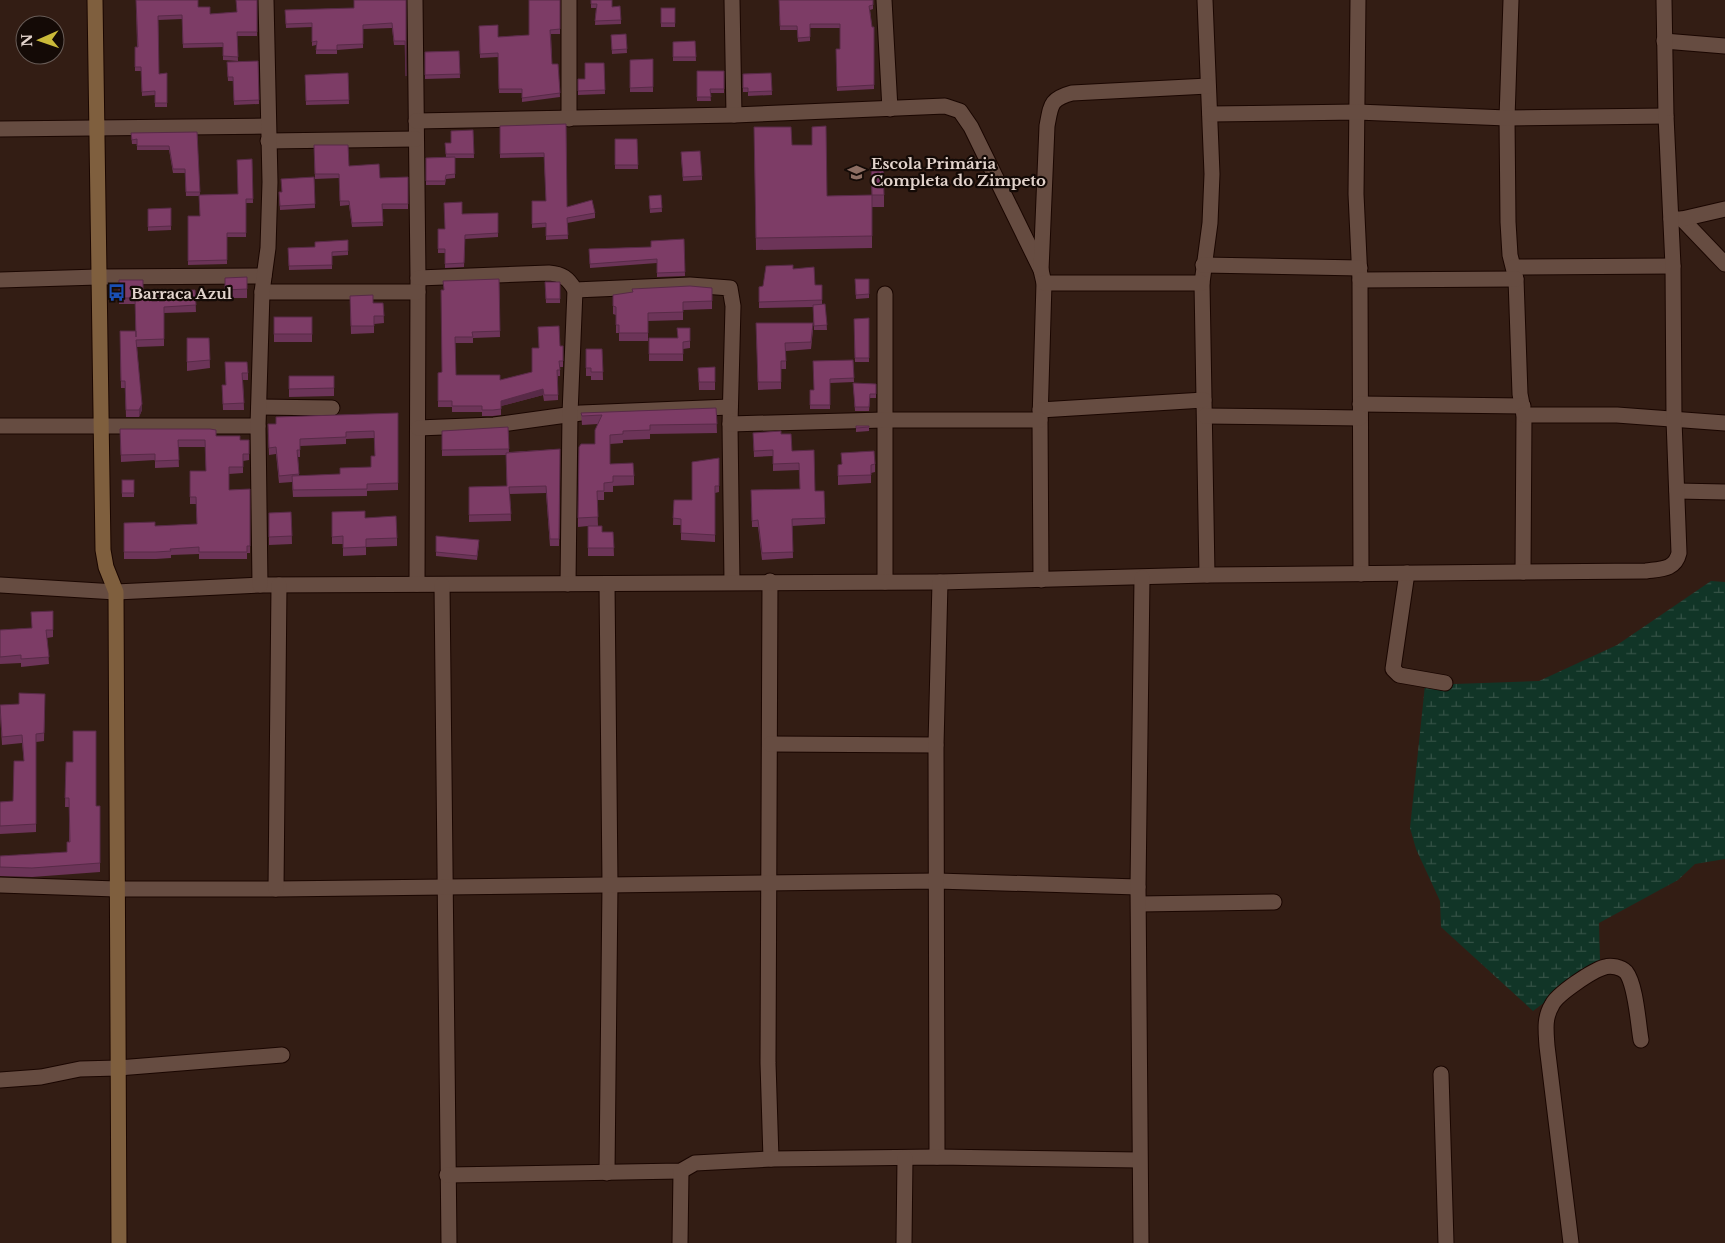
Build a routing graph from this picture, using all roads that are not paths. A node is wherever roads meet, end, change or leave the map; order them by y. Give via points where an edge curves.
1 (96, 0) edge
2 (266, 0) edge
3 (415, 0) edge
4 (569, 0) edge
5 (732, 0) edge
6 (884, 0) edge
7 (1205, 0) edge
8 (1358, 0) edge
9 (1511, 0) edge
10 (1664, 0) edge
11 (1664, 41) junction
12 (1725, 46) edge
13 (1208, 86) junction
14 (890, 110) junction
15 (1357, 112) junction
16 (1210, 114) junction
17 (734, 115) junction
18 (1666, 116) junction
19 (1507, 118) junction
20 (569, 119) junction
21 (416, 121) junction
22 (268, 126) junction
23 (97, 127) junction
24 (0, 129) edge
25 (416, 140) junction
26 (268, 142) junction
27 (1725, 210) edge
28 (1676, 219) junction
29 (1725, 264) edge
30 (1203, 265) junction
31 (1672, 266) junction
32 (1515, 273) junction
33 (1360, 274) junction
34 (264, 276) junction
35 (98, 277) junction
36 (1042, 277) junction
37 (0, 280) edge
38 (1202, 283) junction
39 (418, 285) junction
40 (575, 290) junction
41 (262, 292) junction
42 (885, 294) dead end
43 (1204, 400) junction
44 (259, 407) junction
45 (730, 407) junction
46 (332, 408) dead end
47 (1360, 411) junction
48 (1523, 411) junction
49 (570, 414) junction
50 (1040, 415) junction
51 (1205, 416) junction
52 (884, 420) junction
53 (1674, 420) junction
54 (1725, 423) edge
55 (730, 424) junction
56 (0, 426) edge
57 (258, 426) junction
58 (102, 428) junction
59 (418, 428) junction
60 (1677, 491) junction
61 (1725, 492) edge
62 (1523, 572) junction
63 (1407, 573) junction
64 (1361, 574) junction
65 (1207, 575) junction
66 (1142, 578) junction
67 (1041, 580) junction
68 (770, 581) junction
69 (732, 582) junction
70 (886, 582) junction
71 (940, 582) junction
72 (260, 584) junction
73 (279, 584) junction
74 (417, 584) junction
75 (568, 584) junction
76 (607, 584) junction
77 (0, 585) edge
78 (442, 585) junction
79 (116, 592) junction
80 (1445, 683) dead end
81 (770, 744) junction
82 (936, 745) junction
83 (937, 881) junction
84 (770, 882) junction
85 (610, 884) junction
86 (0, 885) edge
87 (445, 886) junction
88 (1138, 887) junction
89 (276, 889) junction
90 (116, 890) junction
91 (1274, 902) dead end
92 (1139, 904) junction
93 (1641, 1040) dead end
94 (282, 1055) dead end
95 (118, 1068) junction
96 (1441, 1074) dead end
97 (0, 1080) edge
98 (937, 1157) junction
99 (905, 1158) junction
100 (771, 1159) junction
101 (1139, 1160) junction
102 (681, 1171) junction
103 (607, 1173) junction
104 (447, 1175) junction
105 (120, 1243) edge
106 (450, 1243) edge
107 (680, 1243) edge
108 (904, 1243) edge
109 (1141, 1243) edge
110 (1446, 1243) edge
111 (1570, 1243) edge

1 - 23 street
2 - 22 street
3 - 21 street
4 - 20 street
5 - 17 street
6 - 14 street
7 - 13 street
8 - 15 street
9 - 19 street
10 - 11 street
11 - 12 street
11 - 18 street
13 - 16 street
13 - 36 street via 1072,93 1055,100 1047,126
14 - 17 street
14 - 36 street via 945,106 960,111
15 - 16 street
15 - 19 street
15 - 33 street via 1356,194
16 - 30 street via 1210,223
17 - 20 street
18 - 19 street
18 - 28 street
19 - 32 street via 1508,244
20 - 21 street
21 - 25 street
22 - 23 street
22 - 26 street
23 - 24 street
23 - 35 street
25 - 26 street
25 - 39 street
26 - 34 street via 270,182
27 - 28 street
28 - 29 street
28 - 31 street
30 - 33 street
30 - 38 street
31 - 32 street
31 - 53 street
32 - 33 street
32 - 48 street
33 - 47 street
34 - 35 street
34 - 41 street
35 - 37 street
35 - 58 street
36 - 38 street
36 - 50 street
38 - 43 street
39 - 40 street via 549,273 561,274
39 - 41 street
39 - 59 street
40 - 45 street via 690,285 730,288 733,306
40 - 49 street
41 - 44 street
42 - 52 street
43 - 50 street
43 - 51 street
44 - 46 street
44 - 57 street
45 - 49 street
45 - 55 street
47 - 48 street
47 - 51 street
47 - 64 street
48 - 53 street
48 - 62 street
49 - 59 street via 494,425
49 - 75 street
50 - 52 street
50 - 67 street
51 - 65 street
52 - 55 street
52 - 70 street
53 - 54 street
53 - 60 street
55 - 69 street
56 - 58 street
57 - 58 street
57 - 72 street
58 - 79 street via 103,550
59 - 74 street
60 - 61 street
60 - 62 street via 1679,553 1673,566 1646,571
62 - 63 street
63 - 64 street
63 - 80 street via 1394,669 1400,675
64 - 65 street
65 - 66 street
66 - 67 street
66 - 88 street
67 - 71 street
68 - 69 street
68 - 70 street
68 - 81 street
69 - 76 street
70 - 71 street
71 - 82 street
72 - 73 street
72 - 79 street
73 - 74 street
73 - 89 street
74 - 78 street
75 - 76 street
75 - 78 street
76 - 85 street
77 - 79 street
78 - 87 street
79 - 90 street
81 - 82 street
81 - 84 street
82 - 83 street
83 - 84 street
83 - 88 street
83 - 98 street
84 - 85 street
84 - 100 street via 768,1063
85 - 87 street
85 - 103 street
86 - 90 street
87 - 89 street
87 - 104 street
88 - 92 street
89 - 90 street
90 - 95 street
91 - 92 street
92 - 101 street
93 - 111 street via 1631,984 1626,973 1613,966 1605,967 1580,982 1553,1002 1546,1017
94 - 95 street
95 - 97 street via 80,1069 41,1077
95 - 105 street
96 - 110 street
98 - 99 street
98 - 101 street
99 - 100 street
99 - 108 street
100 - 102 street via 695,1164
101 - 109 street
102 - 103 street
102 - 107 street
103 - 104 street
104 - 106 street

